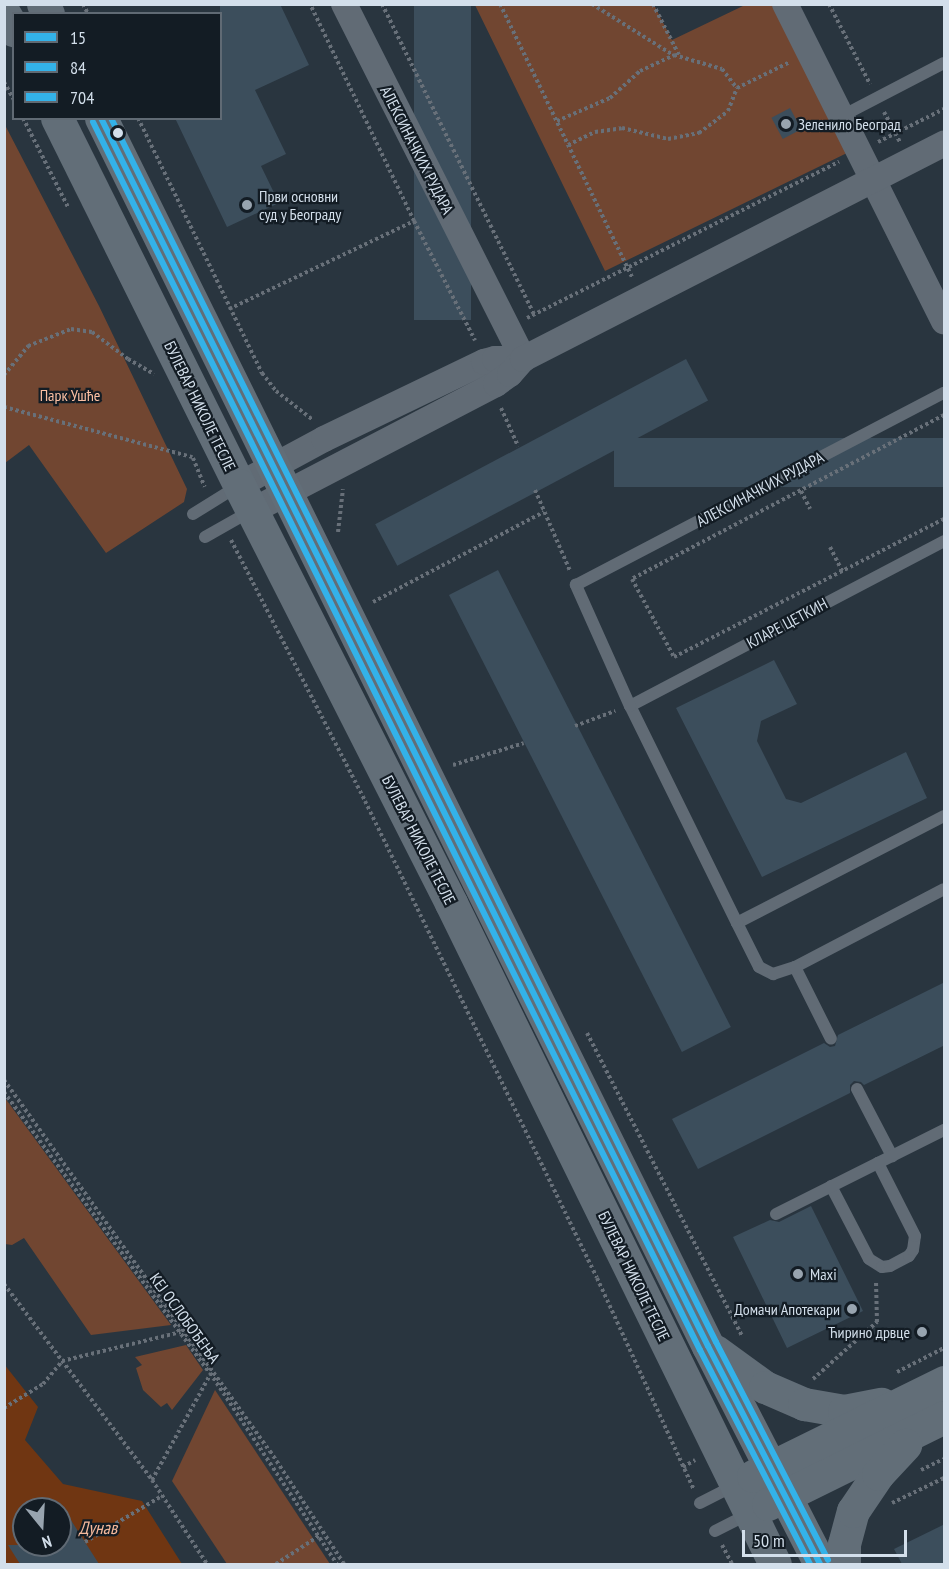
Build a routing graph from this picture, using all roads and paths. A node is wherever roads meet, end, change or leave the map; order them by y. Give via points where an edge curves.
1 (310, 4) edge
2 (344, 4) edge
3 (382, 4) edge
4 (500, 4) edge
5 (592, 4) edge
6 (653, 4) edge
7 (785, 4) edge
8 (4, 13) edge
9 (12, 27) edge
10 (676, 56) junction
11 (794, 60) dead end
12 (945, 63) edge
13 (4, 77) edge
14 (4, 82) edge
15 (737, 88) junction
16 (12, 91) edge
17 (12, 96) edge
18 (945, 109) edge
19 (842, 117) junction
20 (58, 120) edge
21 (102, 120) edge
22 (139, 120) edge
23 (557, 121) junction
24 (945, 144) edge
25 (568, 145) junction
26 (860, 152) junction
27 (873, 180) junction
28 (414, 221) junction
29 (628, 268) junction
30 (642, 298) junction
31 (229, 309) junction
32 (534, 314) junction
33 (945, 321) edge
34 (507, 328) junction
35 (476, 342) junction
36 (466, 347) dead end
37 (523, 359) junction
38 (4, 375) edge
39 (157, 376) dead end
40 (945, 393) edge
41 (497, 400) dead end
42 (4, 407) edge
43 (945, 416) edge
44 (320, 424) junction
45 (518, 446) dead end
46 (337, 464) junction
47 (280, 479) junction
48 (535, 490) dead end
49 (801, 491) junction
50 (211, 502) junction
51 (238, 507) junction
52 (810, 510) dead end
53 (544, 512) junction
54 (193, 514) dead end
55 (945, 519) edge
56 (206, 537) dead end
57 (342, 540) dead end
58 (945, 541) edge
59 (830, 547) dead end
60 (843, 571) junction
61 (576, 585) junction
62 (368, 592) dead end
63 (373, 602) junction
64 (378, 613) dead end
65 (630, 706) junction
66 (575, 726) dead end
67 (524, 743) dead end
68 (448, 755) dead end
69 (453, 765) junction
70 (459, 776) dead end
71 (945, 816) edge
72 (945, 889) edge
73 (737, 923) junction
74 (795, 967) junction
75 (585, 1029) dead end
76 (831, 1039) dead end
77 (4, 1080) edge
78 (857, 1089) dead end
79 (4, 1092) edge
80 (945, 1130) edge
81 (892, 1156) junction
82 (878, 1163) junction
83 (831, 1186) junction
84 (776, 1214) dead end
85 (875, 1264) junction
86 (4, 1284) edge
87 (182, 1331) junction
88 (745, 1341) dead end
89 (708, 1346) junction
90 (62, 1361) junction
91 (211, 1372) junction
92 (809, 1382) dead end
93 (945, 1382) edge
94 (909, 1399) junction
95 (4, 1408) edge
96 (933, 1423) edge
97 (945, 1478) edge
98 (152, 1480) junction
99 (778, 1482) junction
100 (162, 1496) junction
101 (743, 1499) junction
102 (700, 1503) joint
103 (886, 1506) dead end
104 (715, 1530) dead end
105 (319, 1536) junction
106 (85, 1542) dead end
107 (207, 1564) edge
108 (276, 1564) edge
109 (337, 1564) edge
110 (344, 1564) edge
111 (775, 1564) edge
112 (820, 1564) edge
113 (844, 1564) edge

1 - 28 path
2 - 34 street, АЛЕКСИНАЧКИХ РУДАРА
3 - 32 path
4 - 23 path
5 - 10 path
6 - 10 path
7 - 19 street
8 - 9 main road
10 - 15 path via 722,69
10 - 23 path via 640,71 610,98
11 - 15 path
12 - 19 lane
13 - 16 path
14 - 17 path
15 - 25 path via 728,111 699,133 668,139 622,128 595,132
18 - 26 path
19 - 26 street
20 - 51 main road, БУЛЕВАР НИКОЛЕ ТЕСЛЕ
21 - 47 main road
22 - 31 path
23 - 25 path
24 - 27 street
25 - 29 path
26 - 27 street
26 - 29 path
27 - 30 street
27 - 33 street
28 - 31 path
28 - 35 path
29 - 30 path
29 - 32 path
30 - 37 street
31 - 44 path via 262,373 276,391
32 - 34 path
34 - 35 path
34 - 37 street, АЛЕКСИНАЧКИХ РУДАРА
35 - 36 path
37 - 44 street via 484,362
37 - 46 street via 496,384
38 - 39 path via 28,346 71,329 92,332
40 - 61 lane, АЛЕКСИНАЧКИХ РУДАРА
41 - 45 path
42 - 50 path via 192,457
43 - 49 path
44 - 47 street
46 - 47 street
46 - 57 path via 343,483 337,530
47 - 51 street
47 - 89 main road
48 - 53 path
49 - 52 path
49 - 60 path via 632,579 674,657
50 - 51 lane
50 - 54 lane
51 - 56 lane
51 - 101 main road, БУЛЕВАР НИКОЛЕ ТЕСЛЕ via 451,903
51 - 102 path via 381,833 597,1278
53 - 61 path
53 - 63 path
55 - 60 path
58 - 65 lane, КЛАРЕ ЦЕТКИН
59 - 60 path
61 - 65 lane
62 - 63 path
63 - 64 path
65 - 66 path
65 - 73 lane
67 - 69 path
68 - 69 path
69 - 70 path
71 - 73 lane
72 - 74 lane
73 - 74 lane via 759,967 766,973
74 - 76 lane
75 - 88 path
77 - 87 path
78 - 81 lane
79 - 87 path, КЕЈ ОСЛОБОЂЕЊА
80 - 81 lane
81 - 82 lane
82 - 83 lane
82 - 85 lane via 915,1243 909,1256 890,1266
83 - 84 lane
83 - 85 lane
85 - 92 path via 877,1322
86 - 90 path
87 - 90 path
87 - 91 path
89 - 94 main road via 765,1387 804,1404 844,1411
89 - 99 main road
90 - 95 path via 43,1384
90 - 98 path
91 - 98 path
91 - 105 path, КЕЈ ОСЛОБОЂЕЊА
91 - 110 path via 270,1451
93 - 94 main road
94 - 99 main road
96 - 99 main road
96 - 113 main road via 878,1474 853,1510 844,1544
97 - 103 path
98 - 100 path
99 - 101 main road
99 - 112 main road
100 - 106 path
100 - 107 path
101 - 102 lane
101 - 104 lane
101 - 111 main road, БУЛЕВАР НИКОЛЕ ТЕСЛЕ
105 - 108 path
105 - 109 path, КЕЈ ОСЛОБОЂЕЊА

